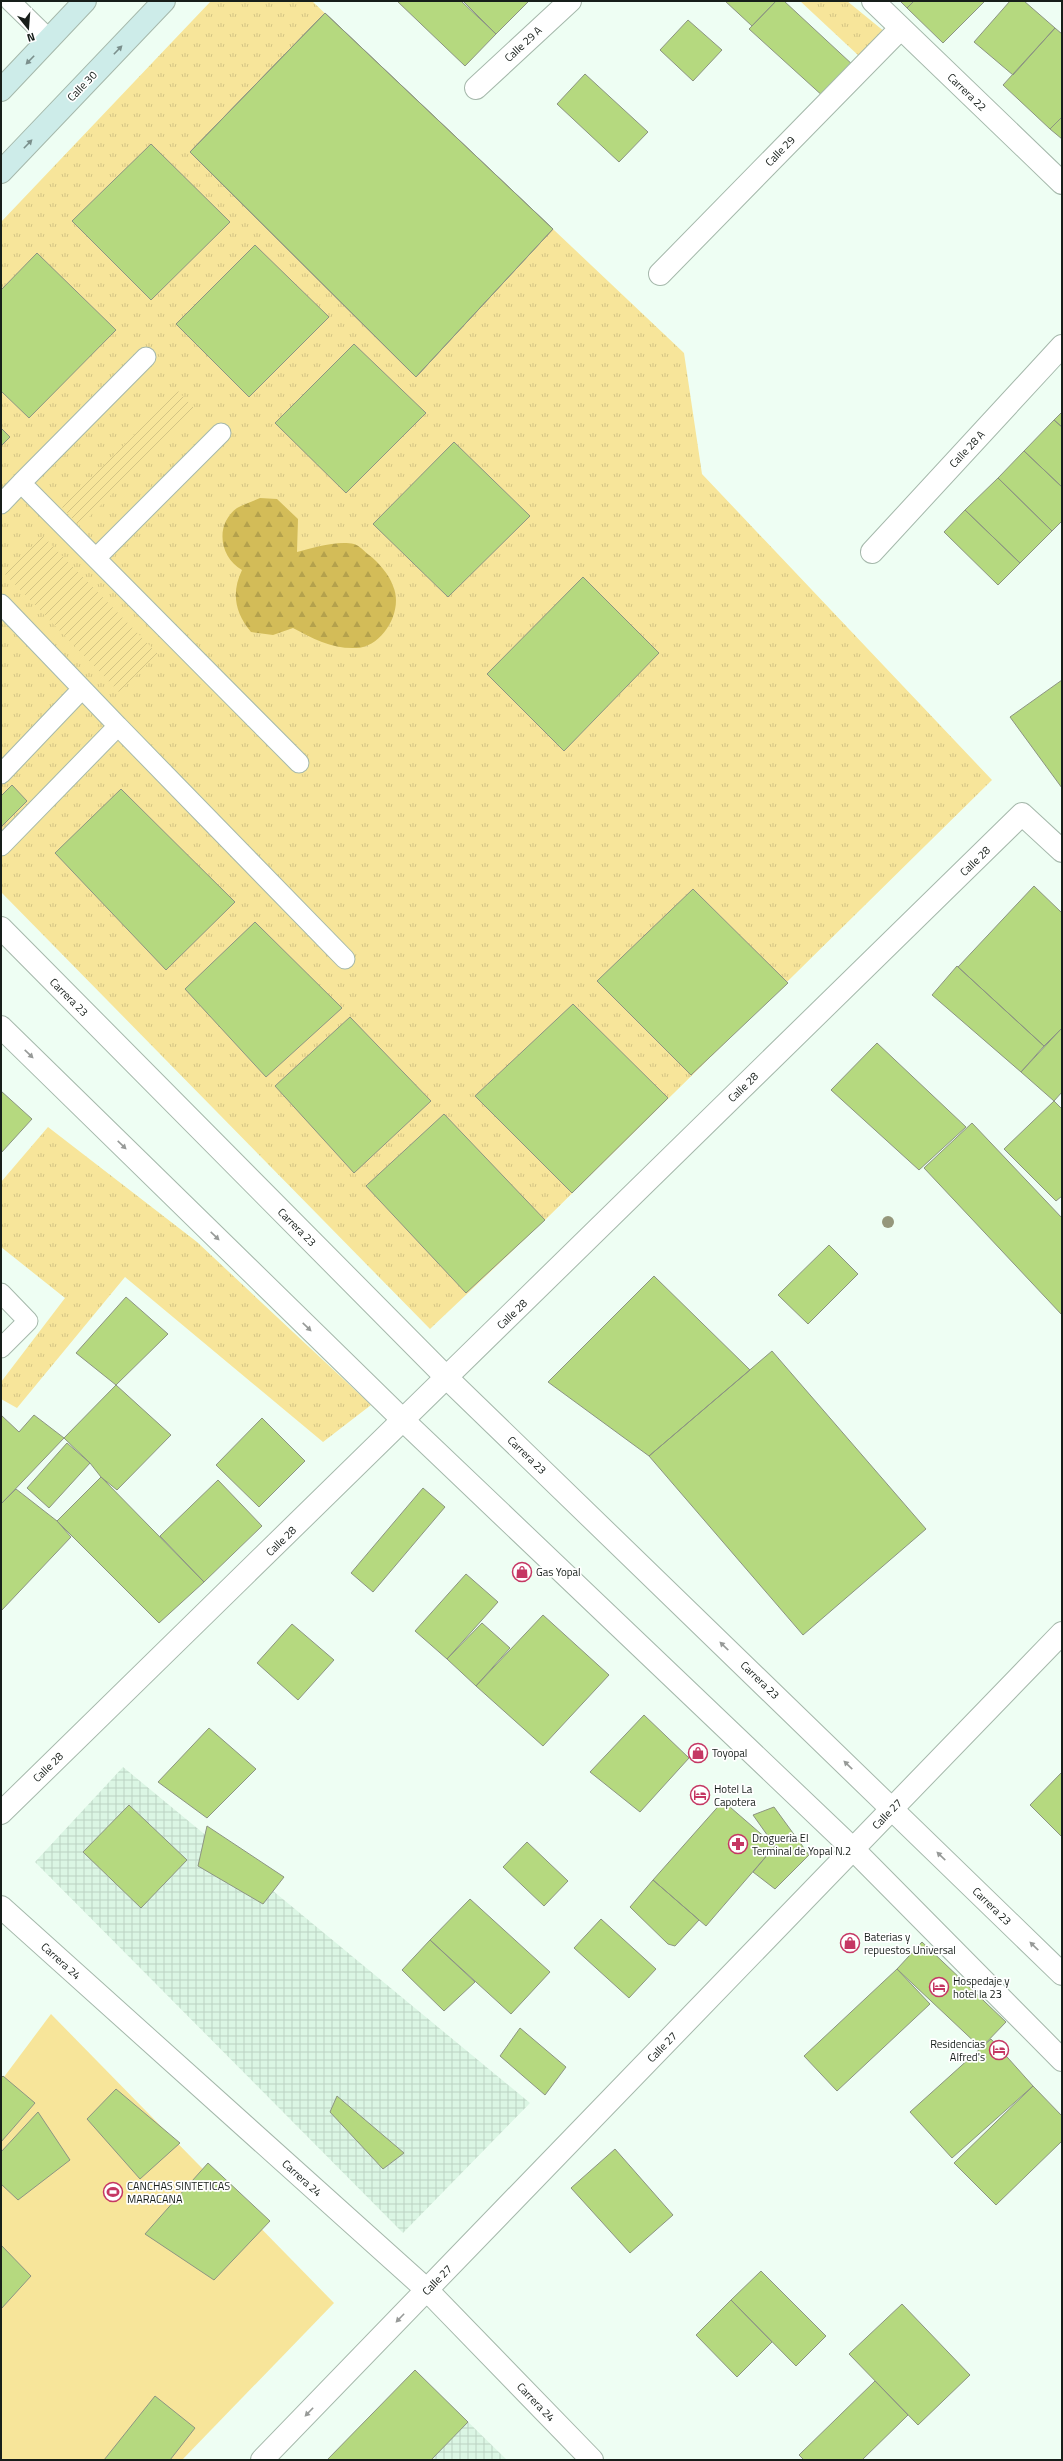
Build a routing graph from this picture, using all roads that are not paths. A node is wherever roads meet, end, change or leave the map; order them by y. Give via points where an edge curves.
1 (10, 1) edge
2 (85, 1) edge
3 (164, 1) edge
4 (570, 1) edge
5 (873, 1) edge
6 (901, 28) junction
7 (49, 39) junction
8 (476, 88) dead end
9 (1, 90) edge
10 (1, 172) edge
11 (1062, 183) edge
12 (660, 274) dead end
13 (1062, 346) edge
14 (146, 357) dead end
15 (221, 433) dead end
16 (21, 483) junction
17 (1, 504) edge
18 (872, 552) dead end
19 (96, 558) junction
20 (1, 604) edge
21 (82, 689) junction
22 (118, 726) junction
23 (299, 762) dead end
24 (1, 774) edge
25 (1, 846) edge
26 (1062, 851) edge
27 (1, 928) edge
28 (345, 959) dead end
29 (1, 1027) edge
30 (1, 1293) edge
31 (1, 1348) edge
32 (447, 1378) junction
33 (404, 1421) junction
34 (1062, 1633) edge
35 (892, 1809) junction
36 (1, 1813) edge
37 (853, 1849) junction
38 (1, 1907) edge
39 (1062, 1974) edge
40 (1062, 2060) edge
41 (427, 2290) junction
42 (262, 2460) edge
43 (592, 2460) edge

1 - 7 lane
2 - 7 main road
10 -> 3 main road, Calle 30
4 - 8 street, Calle 29 A
5 - 6 street, Carrera 22
6 - 11 street, Carrera 22
6 - 12 street, Calle 29
7 -> 9 main road
13 - 18 street, Calle 28 A
14 - 16 lane
15 - 19 lane
16 - 17 lane
16 - 19 lane
19 - 23 lane
20 - 21 lane
21 - 22 lane
21 - 24 lane
22 - 25 lane
22 - 28 lane
26 - 32 street, Calle 28 via 1022,814
27 - 32 street, Carrera 23
29 -> 33 street
30 - 31 lane via 28,1321
32 - 33 street, Calle 28
35 -> 32 street, Carrera 23
33 - 36 street, Calle 28
33 - 37 street
34 - 35 street, Calle 27
35 - 37 street, Calle 27
39 -> 35 street, Carrera 23
37 - 40 street
37 - 41 street, Calle 27
38 - 41 street, Carrera 24
41 -> 42 street, Calle 27
41 - 43 street, Carrera 24

